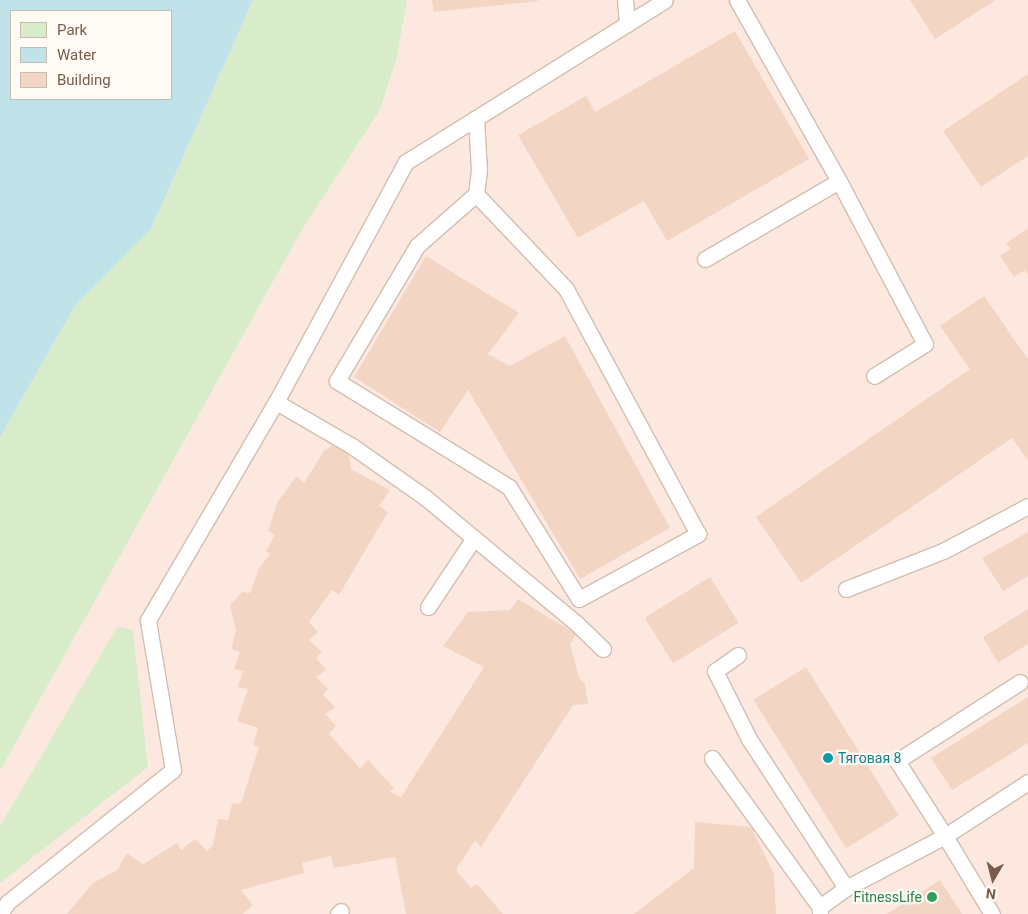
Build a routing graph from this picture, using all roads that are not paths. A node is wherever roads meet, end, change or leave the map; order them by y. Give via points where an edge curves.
1 (625, 0) edge
2 (665, 0) edge
3 (737, 0) edge
4 (627, 24) junction
5 (476, 118) junction
6 (839, 181) junction
7 (476, 194) junction
8 (705, 259) dead end
9 (874, 376) dead end
10 (276, 402) junction
11 (1028, 506) edge
12 (474, 538) junction
13 (846, 589) dead end
14 (428, 607) dead end
15 (603, 649) dead end
16 (738, 656) dead end
17 (1020, 682) dead end
18 (712, 758) dead end
19 (1028, 782) edge
20 (945, 836) junction
21 (846, 888) junction
22 (820, 910) edge
23 (0, 913) edge
24 (992, 914) edge

1 - 4 lane
2 - 4 lane
3 - 6 lane
4 - 5 lane
5 - 7 lane via 479,170
5 - 10 lane via 406,162
6 - 8 lane
6 - 9 lane via 924,344
7 - 7 lane via 417,246 337,382 509,487 579,598 698,534 566,289
10 - 12 lane via 352,446 426,498
10 - 23 lane via 148,620 173,770 8,902
11 - 13 lane via 943,551
12 - 14 lane
12 - 15 lane
16 - 21 lane via 715,671 749,739
17 - 20 lane via 897,761
18 - 22 lane
19 - 20 lane
20 - 21 lane
20 - 24 lane
21 - 22 lane

